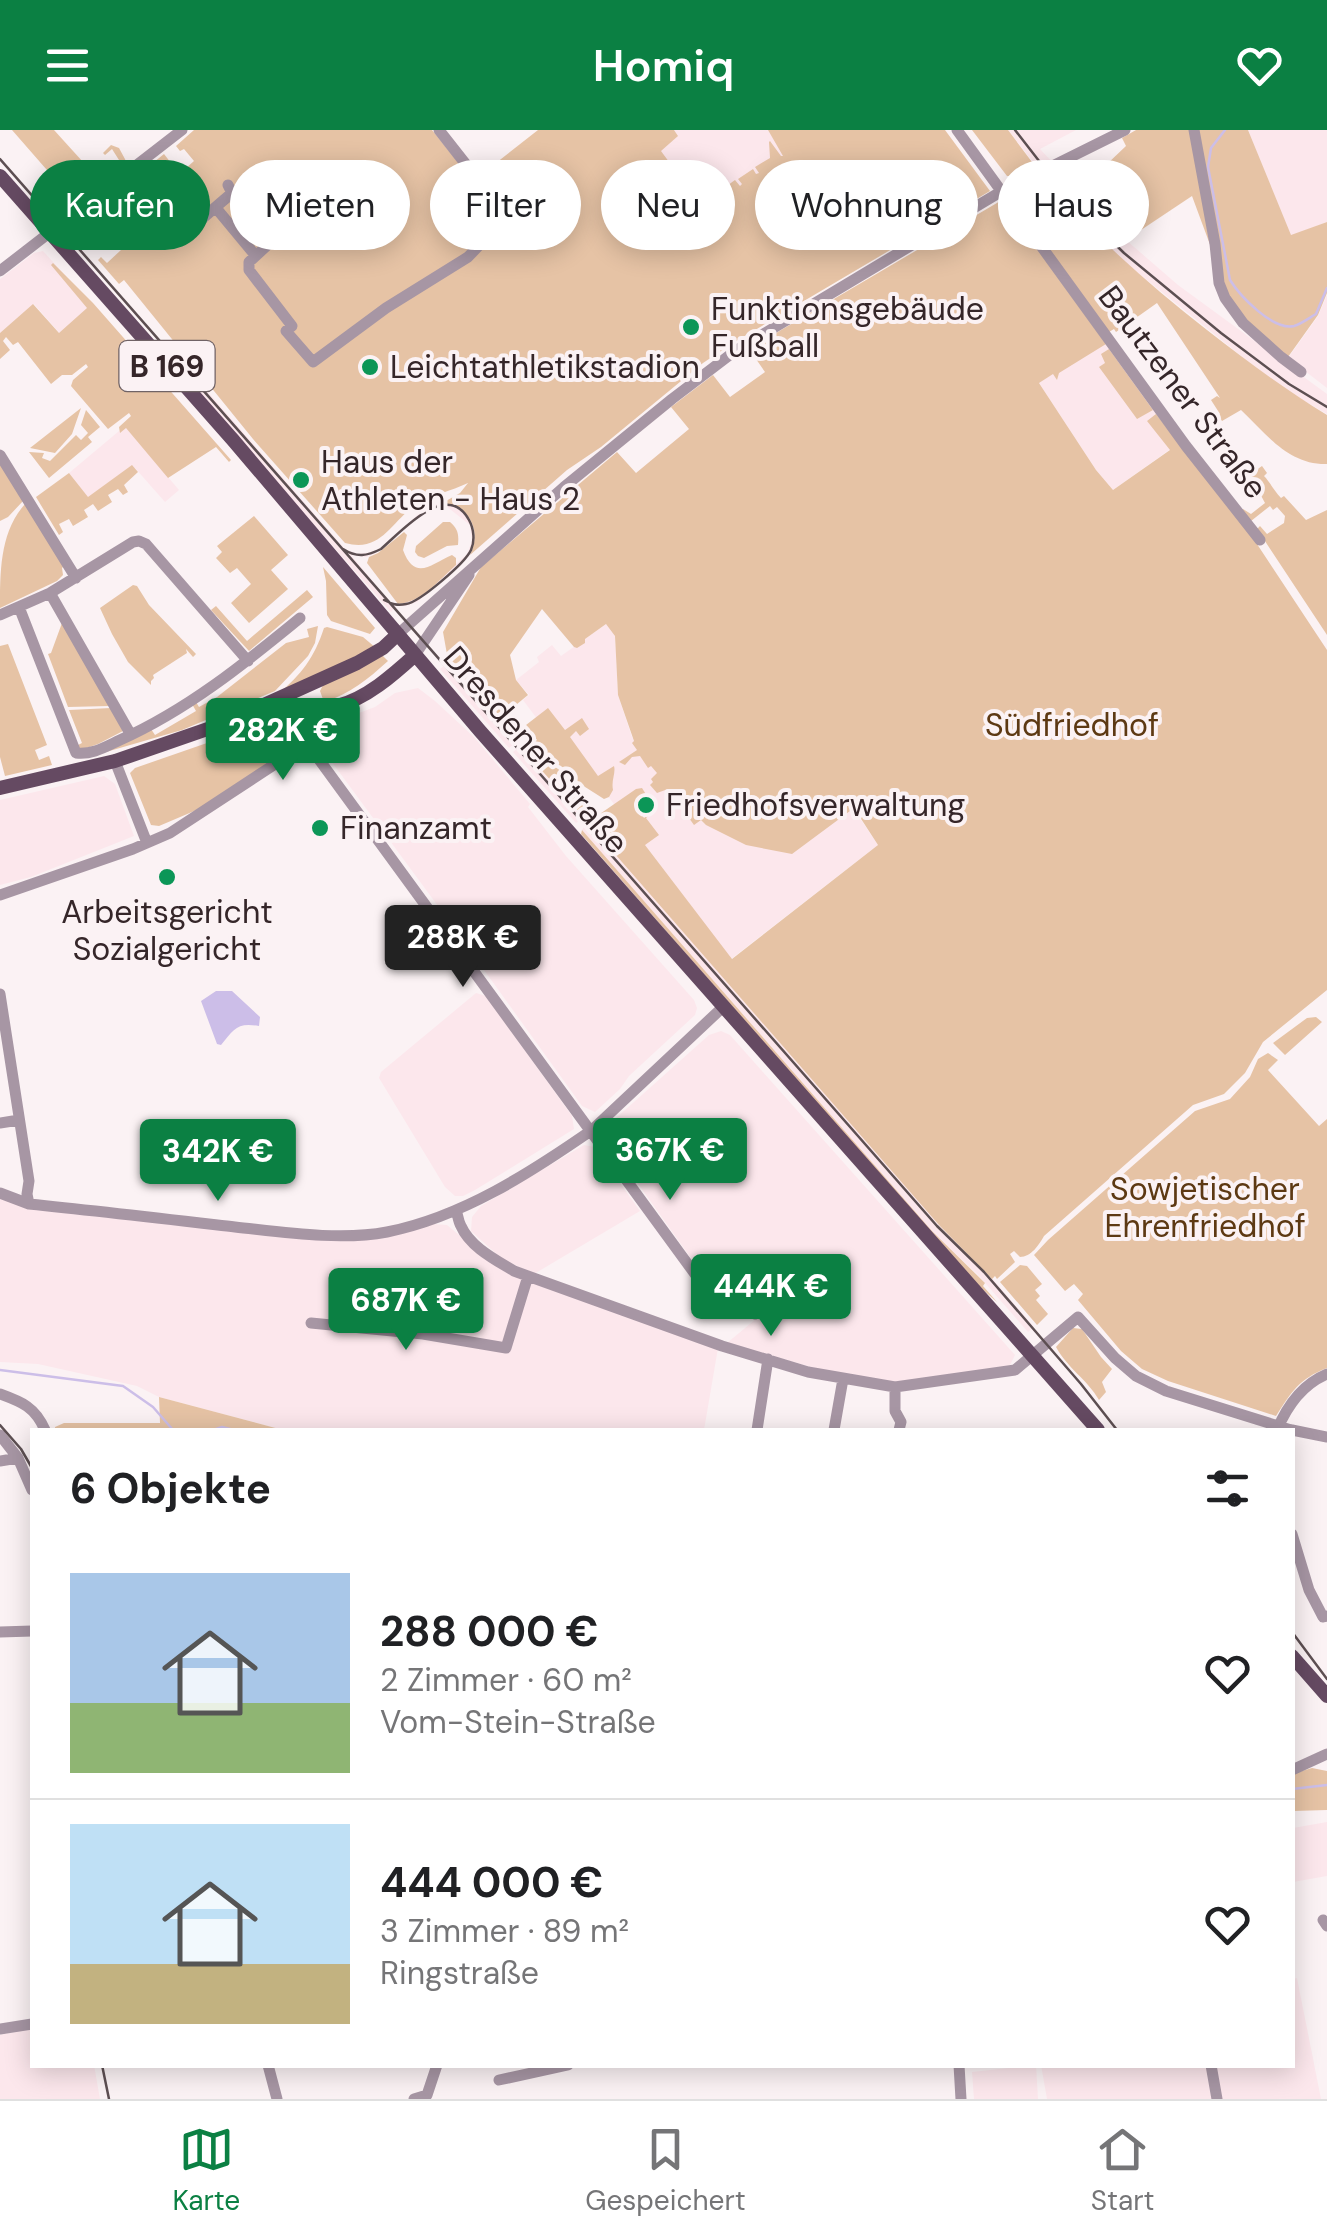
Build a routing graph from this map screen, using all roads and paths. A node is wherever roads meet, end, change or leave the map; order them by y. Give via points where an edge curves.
1 (182, 130) edge
2 (439, 130) edge
3 (957, 130) edge
4 (1125, 130) edge
5 (1194, 130) edge
6 (144, 160) edge
7 (463, 160) edge
8 (1065, 160) edge
9 (0, 176) edge
10 (998, 186) edge
11 (998, 193) edge
12 (216, 208) junction
13 (30, 211) edge
14 (210, 213) edge
15 (30, 247) edge
16 (64, 250) edge
17 (475, 250) edge
18 (1045, 250) edge
19 (256, 255) junction
20 (0, 271) edge
21 (1302, 372) dead end
22 (0, 454) edge
23 (1260, 540) dead end
24 (478, 562) junction
25 (76, 578) junction
26 (50, 593) junction
27 (19, 608) junction
28 (0, 614) edge
29 (300, 618) dead end
30 (398, 634) junction
31 (415, 655) junction
32 (248, 661) junction
33 (319, 681) junction
34 (322, 708) junction
35 (222, 724) junction
36 (131, 735) junction
37 (115, 761) junction
38 (0, 788) edge
39 (147, 843) junction
40 (0, 894) edge
41 (0, 994) edge
42 (723, 1007) junction
43 (1, 1010) edge
44 (18, 1120) junction
45 (0, 1123) edge
46 (592, 1130) junction
47 (0, 1192) edge
48 (29, 1204) junction
49 (452, 1211) junction
50 (528, 1276) junction
51 (754, 1314) dead end
52 (311, 1322) dead end
53 (1033, 1357) junction
54 (768, 1359) junction
55 (1327, 1374) edge
56 (843, 1379) junction
57 (895, 1388) junction
58 (0, 1394) edge
59 (43, 1428) edge
60 (757, 1428) edge
61 (834, 1428) edge
62 (900, 1428) edge
63 (1096, 1428) edge
64 (1281, 1428) edge
65 (1284, 1428) edge
66 (1295, 1431) edge
67 (0, 1436) edge
68 (1327, 1437) edge
69 (18, 1458) junction
70 (0, 1461) edge
71 (30, 1485) edge
72 (1295, 1544) edge
73 (1327, 1616) edge
74 (30, 1631) edge
75 (0, 1632) edge
76 (1295, 1659) edge
77 (1327, 1696) edge
78 (1327, 1754) edge
79 (1295, 1769) edge
80 (30, 2024) edge
81 (0, 2030) edge
82 (269, 2068) edge
83 (435, 2068) edge
84 (554, 2068) edge
85 (959, 2068) edge
86 (1211, 2068) edge
87 (499, 2080) dead end
88 (277, 2099) edge
89 (414, 2099) edge
90 (961, 2099) edge
91 (1216, 2099) edge

1 - 6 street
2 - 7 street
3 - 10 street, Bautzener Straße
4 - 8 street
5 - 21 street via 1225,298 1243,323
9 - 13 main road, Dresdener Straße / B 169
11 - 24 street via 735,351
12 - 14 street
12 - 19 street
12 - 19 street via 230,189 272,241
15 - 20 street
16 - 30 main road, Dresdener Straße / B 169
17 - 19 street via 313,362 249,270
18 - 23 street, Bautzener Straße
22 - 25 street
24 - 30 street
24 - 31 street
25 - 26 street
25 - 32 street via 133,542 146,544
26 - 27 street
26 - 36 street
27 - 28 street
27 - 36 street via 76,752
29 - 32 street
30 - 31 main road, Dresdener Straße / B 169
30 - 33 main road
31 - 34 main road via 352,701
31 - 42 main road, Dresdener Straße
32 - 36 street
33 - 34 street via 314,688
33 - 35 main road
34 - 35 main road
35 - 37 main road
37 - 38 main road
37 - 39 street
39 - 40 street
39 - 46 street via 288,754 316,754
41 - 43 street
42 - 46 street
42 - 53 main road, Dresdener Straße
43 - 44 street
44 - 45 street
44 - 48 street
46 - 49 street
46 - 51 street via 714,1300
47 - 48 street
48 - 49 street via 335,1235 386,1232
49 - 50 street via 484,1252
50 - 52 street via 506,1348
50 - 54 street
53 - 57 street via 1015,1370
53 - 63 main road, Dresdener Straße
53 - 64 street via 1078,1317 1136,1376
54 - 56 street
54 - 60 street
55 - 65 street via 1300,1392
56 - 57 street
56 - 61 street
57 - 62 street
58 - 59 street via 27,1404
66 - 68 street
67 - 69 street
69 - 70 street
69 - 71 street
72 - 73 street via 1309,1590
74 - 75 street
76 - 77 main road
78 - 79 street
80 - 81 street
82 - 88 street
83 - 89 street via 428,2095
84 - 87 street
85 - 90 street
86 - 91 street

